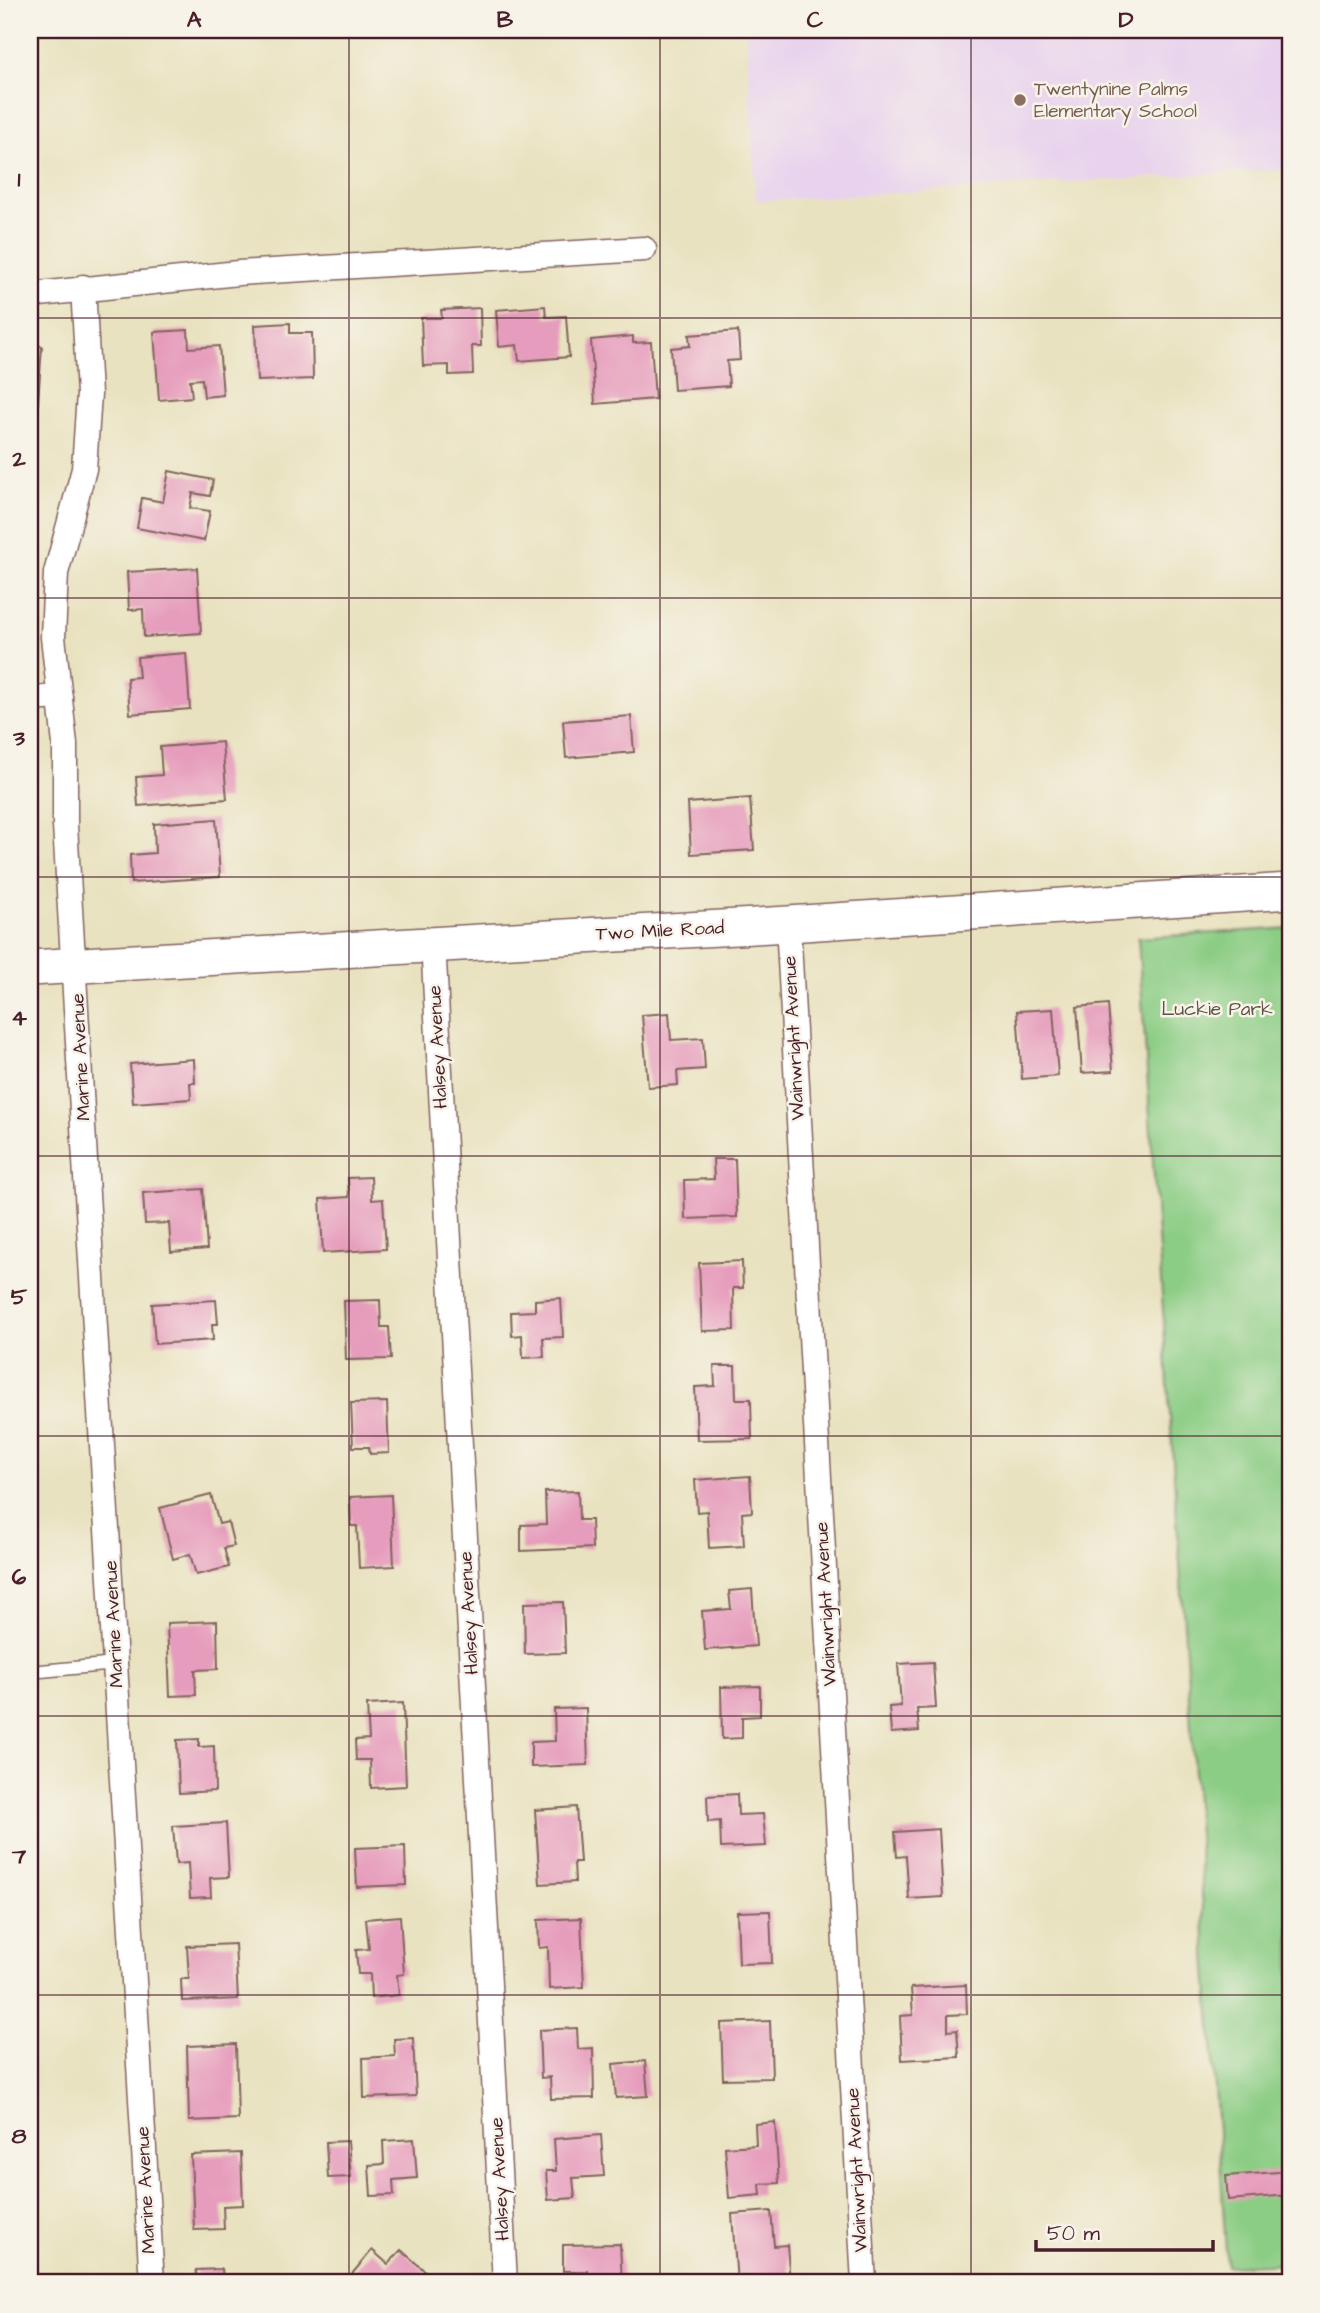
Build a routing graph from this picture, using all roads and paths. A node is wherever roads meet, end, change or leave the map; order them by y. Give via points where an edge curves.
1 (644, 249) dead end
2 (83, 288) junction
3 (30, 295) edge
4 (60, 697) junction
5 (30, 699) edge
6 (1290, 891) edge
7 (788, 924) junction
8 (433, 942) junction
9 (76, 964) junction
10 (30, 968) edge
11 (116, 1664) junction
12 (30, 1672) edge
13 (152, 2283) edge
14 (505, 2283) edge
15 (864, 2283) edge

1 - 2 street via 238,273
2 - 3 street
2 - 4 street, Marine Avenue via 88,407 84,470 56,573 53,637
4 - 5 street
4 - 9 street, Marine Avenue
6 - 7 street, Two Mile Road
7 - 8 street, Two Mile Road
7 - 15 street, Wainwright Avenue
8 - 9 street, Two Mile Road
8 - 14 street, Halsey Avenue
9 - 10 street, Two Mile Road
9 - 11 street, Marine Avenue
11 - 12 lane
11 - 13 street, Marine Avenue

